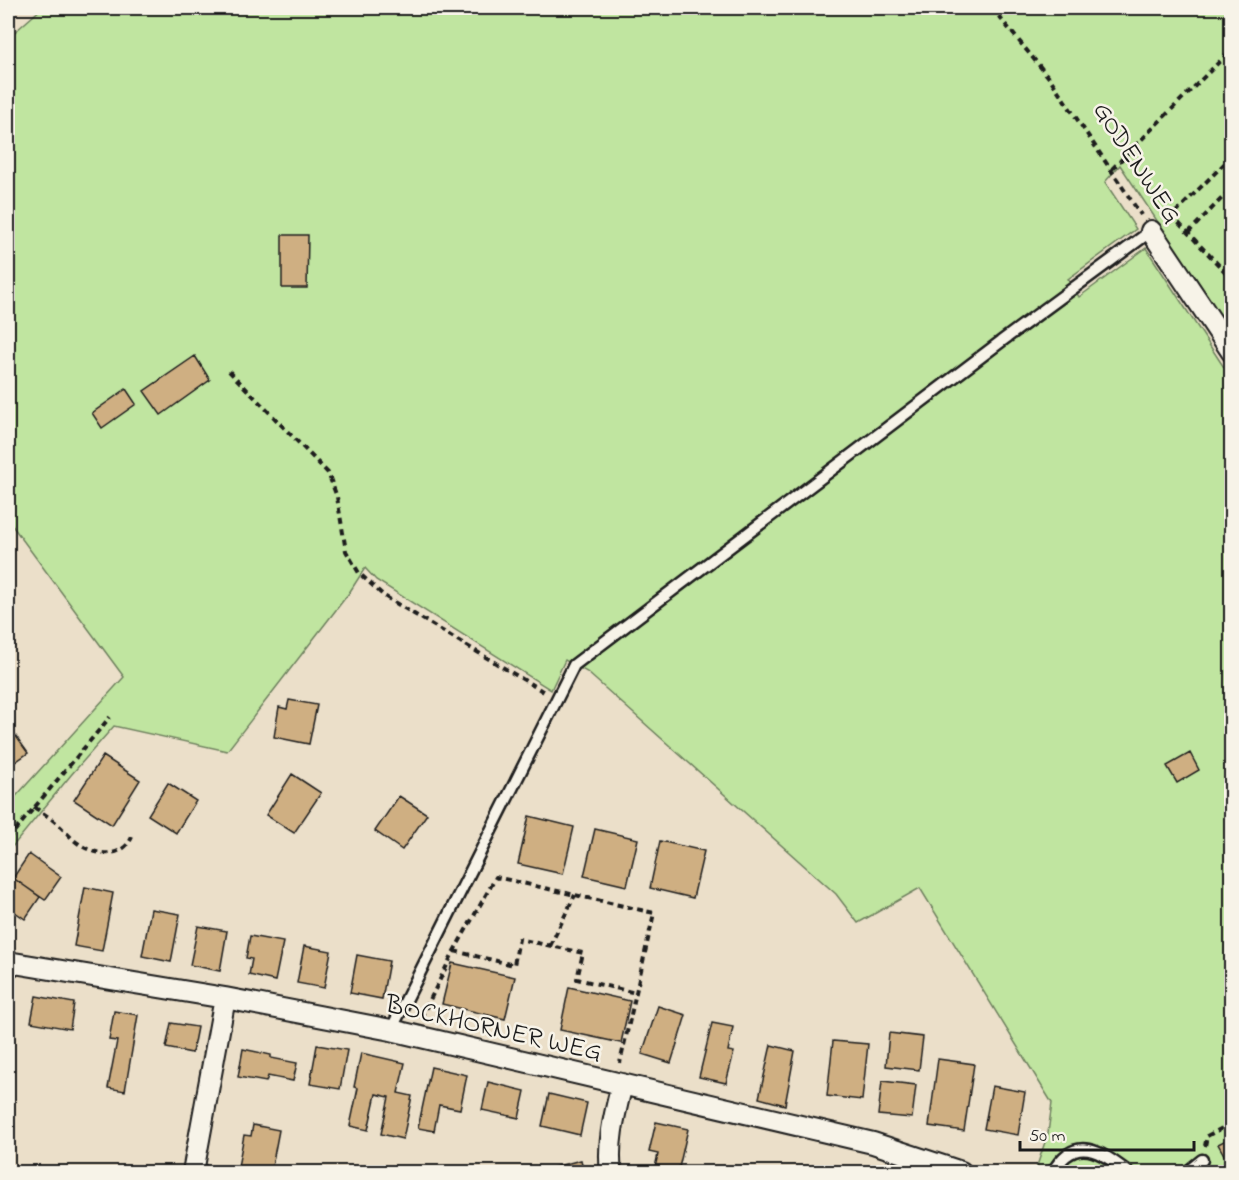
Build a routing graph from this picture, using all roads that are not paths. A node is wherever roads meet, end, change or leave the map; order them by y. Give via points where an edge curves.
1 (1151, 231) joint
2 (1232, 352) edge
3 (8, 962) edge
4 (225, 998) junction
5 (391, 1030) junction
6 (619, 1083) junction
7 (1202, 1160) road end
8 (193, 1173) edge
9 (611, 1173) edge
10 (961, 1173) edge
11 (1053, 1173) edge
12 (1128, 1173) edge
13 (1186, 1173) edge

1 - 2 street, GODENWEG
1 - 5 lane via 574,665
3 - 4 street, BOCKHORNER WEG
4 - 5 street, BOCKHORNER WEG
4 - 8 street
5 - 6 street, BOCKHORNER WEG
6 - 9 street via 609,1152
6 - 10 street, BOCKHORNER WEG via 873,1143
7 - 13 lane
11 - 12 lane via 1060,1160 1083,1148 1106,1156

